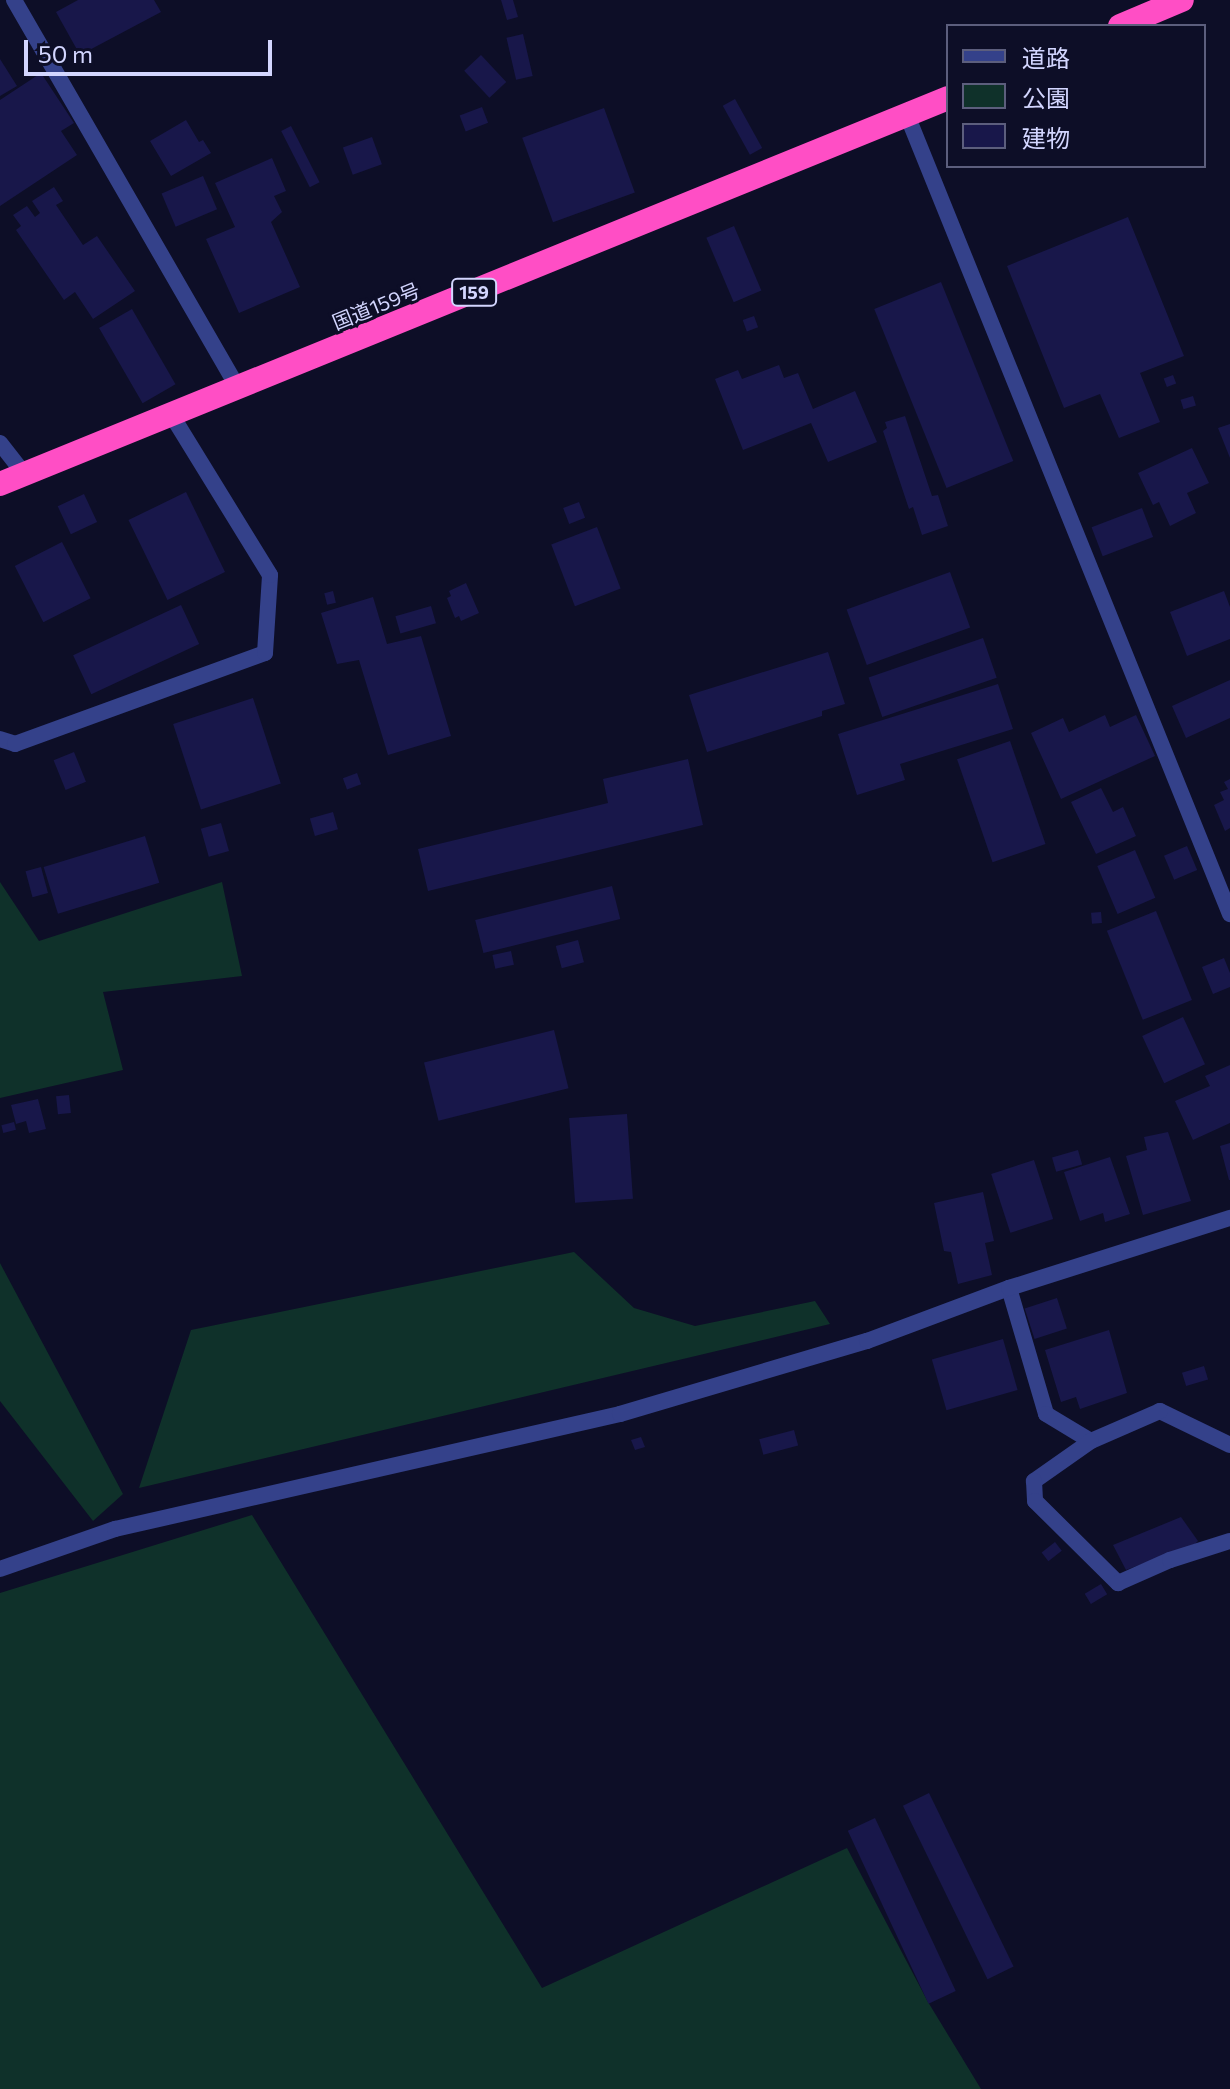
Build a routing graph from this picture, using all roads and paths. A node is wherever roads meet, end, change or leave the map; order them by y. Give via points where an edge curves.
1 (14, 0) edge
2 (1182, 0) edge
3 (1125, 24) edge
4 (946, 99) edge
5 (907, 115) junction
6 (238, 388) junction
7 (171, 414) junction
8 (0, 443) edge
9 (24, 474) junction
10 (0, 484) edge
11 (0, 739) edge
12 (1230, 914) edge
13 (1230, 1218) edge
14 (1009, 1288) junction
15 (1091, 1441) junction
16 (1230, 1445) edge
17 (1230, 1541) edge
18 (0, 1569) edge

1 - 6 street
2 - 3 highway
4 - 5 highway, 国道159号 / 159
5 - 6 highway, 国道159号 / 159
5 - 12 street
6 - 7 highway, 国道159号 / 159
7 - 9 highway, 国道159号 / 159
7 - 11 street via 270,575 265,653 15,744
8 - 9 street
9 - 10 highway, 国道159号 / 159
13 - 14 street
14 - 15 street via 1046,1414
14 - 18 street via 867,1341 620,1414 115,1529
15 - 16 street via 1160,1411
15 - 17 street via 1034,1481 1035,1501 1118,1583

